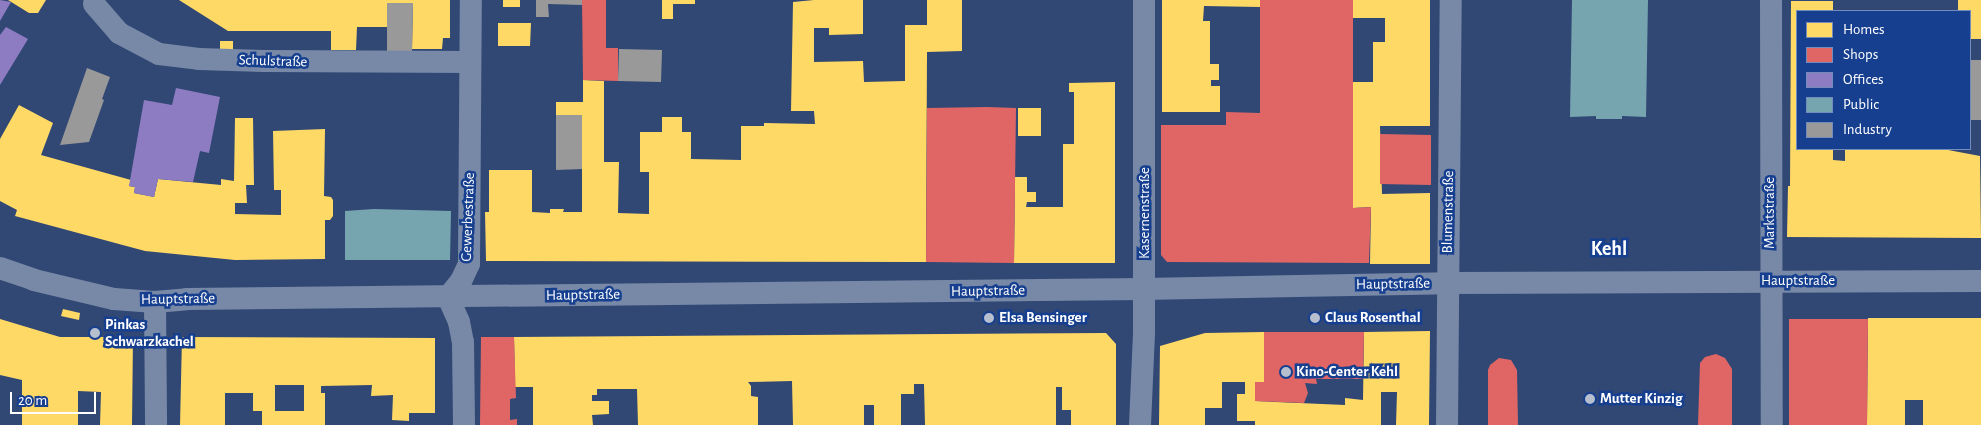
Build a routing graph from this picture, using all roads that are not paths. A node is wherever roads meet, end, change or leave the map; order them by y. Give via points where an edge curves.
1 (471, 0) edge
2 (1144, 0) edge
3 (1451, 0) edge
4 (1771, 0) edge
5 (94, 4) dead end
6 (470, 62) junction
7 (0, 268) edge
8 (1770, 281) junction
9 (1981, 281) edge
10 (1447, 283) junction
11 (1144, 289) junction
12 (448, 297) junction
13 (155, 302) junction
14 (156, 425) edge
15 (464, 425) edge
16 (1140, 425) edge
17 (1447, 425) edge
18 (1772, 425) edge

1 - 6 street, Gewerbestraße
2 - 11 street, Kasernenstraße
3 - 10 street, Blumenstraße
4 - 8 street, Marktstraße
5 - 6 street, Schulstraße via 119,34 159,54 199,59
6 - 12 street, Gewerbestraße via 469,264
7 - 13 street, Hauptstraße via 34,280 114,299
8 - 9 street, Hauptstraße
8 - 10 street, Hauptstraße
8 - 18 street, Marktstraße
10 - 11 street, Hauptstraße
10 - 17 street, Blumenstraße
11 - 12 street, Hauptstraße
11 - 16 street, Kasernenstraße
12 - 13 street, Hauptstraße
12 - 15 street via 459,322 463,342
13 - 14 street

